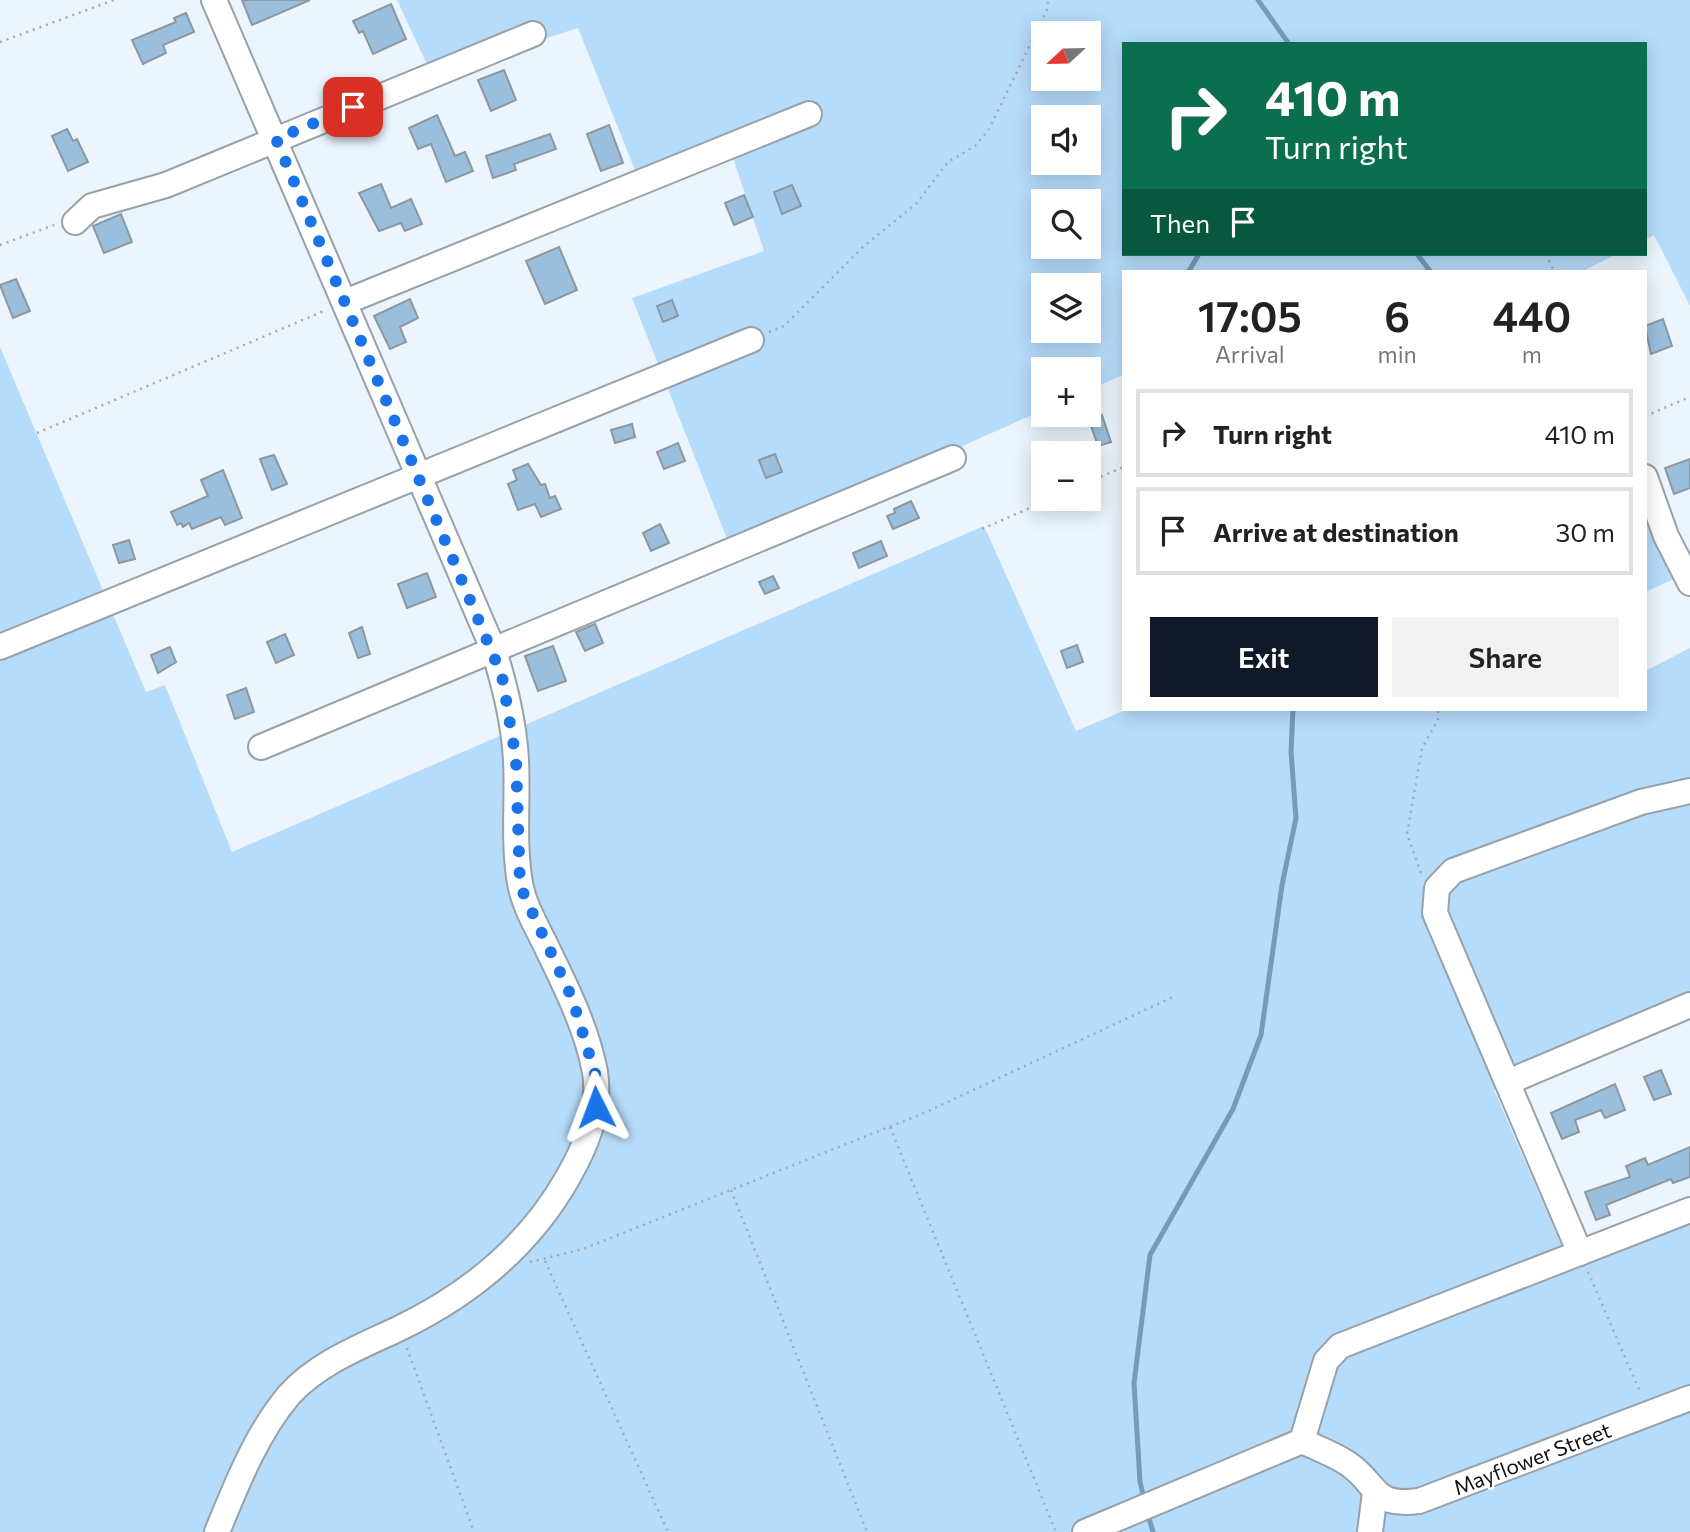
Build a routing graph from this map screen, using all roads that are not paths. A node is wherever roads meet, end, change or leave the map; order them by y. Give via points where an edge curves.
1 (214, 0) edge
2 (533, 34) dead end
3 (809, 114) dead end
4 (276, 139) junction
5 (75, 222) road end
6 (345, 303) junction
7 (751, 340) road end
8 (953, 458) dead end
9 (420, 476) junction
10 (1647, 483) edge
11 (1690, 583) edge
12 (0, 647) edge
13 (494, 651) junction
14 (261, 747) dead end
15 (1690, 791) edge
16 (1690, 1005) edge
17 (1508, 1082) junction
18 (1690, 1210) edge
19 (1580, 1253) junction
20 (1690, 1398) edge
21 (1302, 1441) junction
22 (1375, 1492) junction
23 (217, 1532) edge
24 (1085, 1532) edge
25 (1370, 1532) edge

1 - 4 street
2 - 4 street
3 - 6 street
4 - 5 street via 166,185 92,206
4 - 6 street
6 - 9 street
7 - 9 street
8 - 13 street
9 - 12 street
9 - 13 street
10 - 11 street via 1666,536
13 - 14 street
13 - 23 street via 507,697 516,759 520,886 572,998 595,1073 596,1107 589,1138 556,1197 503,1261 471,1288 353,1349 290,1395 262,1436
15 - 17 street via 1641,802 1453,872 1437,888 1435,913
16 - 17 street
17 - 19 street
18 - 19 street
19 - 21 street via 1340,1346 1326,1361
20 - 22 street, Mayflower Street via 1419,1501 1395,1504
21 - 22 street via 1349,1464
21 - 24 street
22 - 25 street

